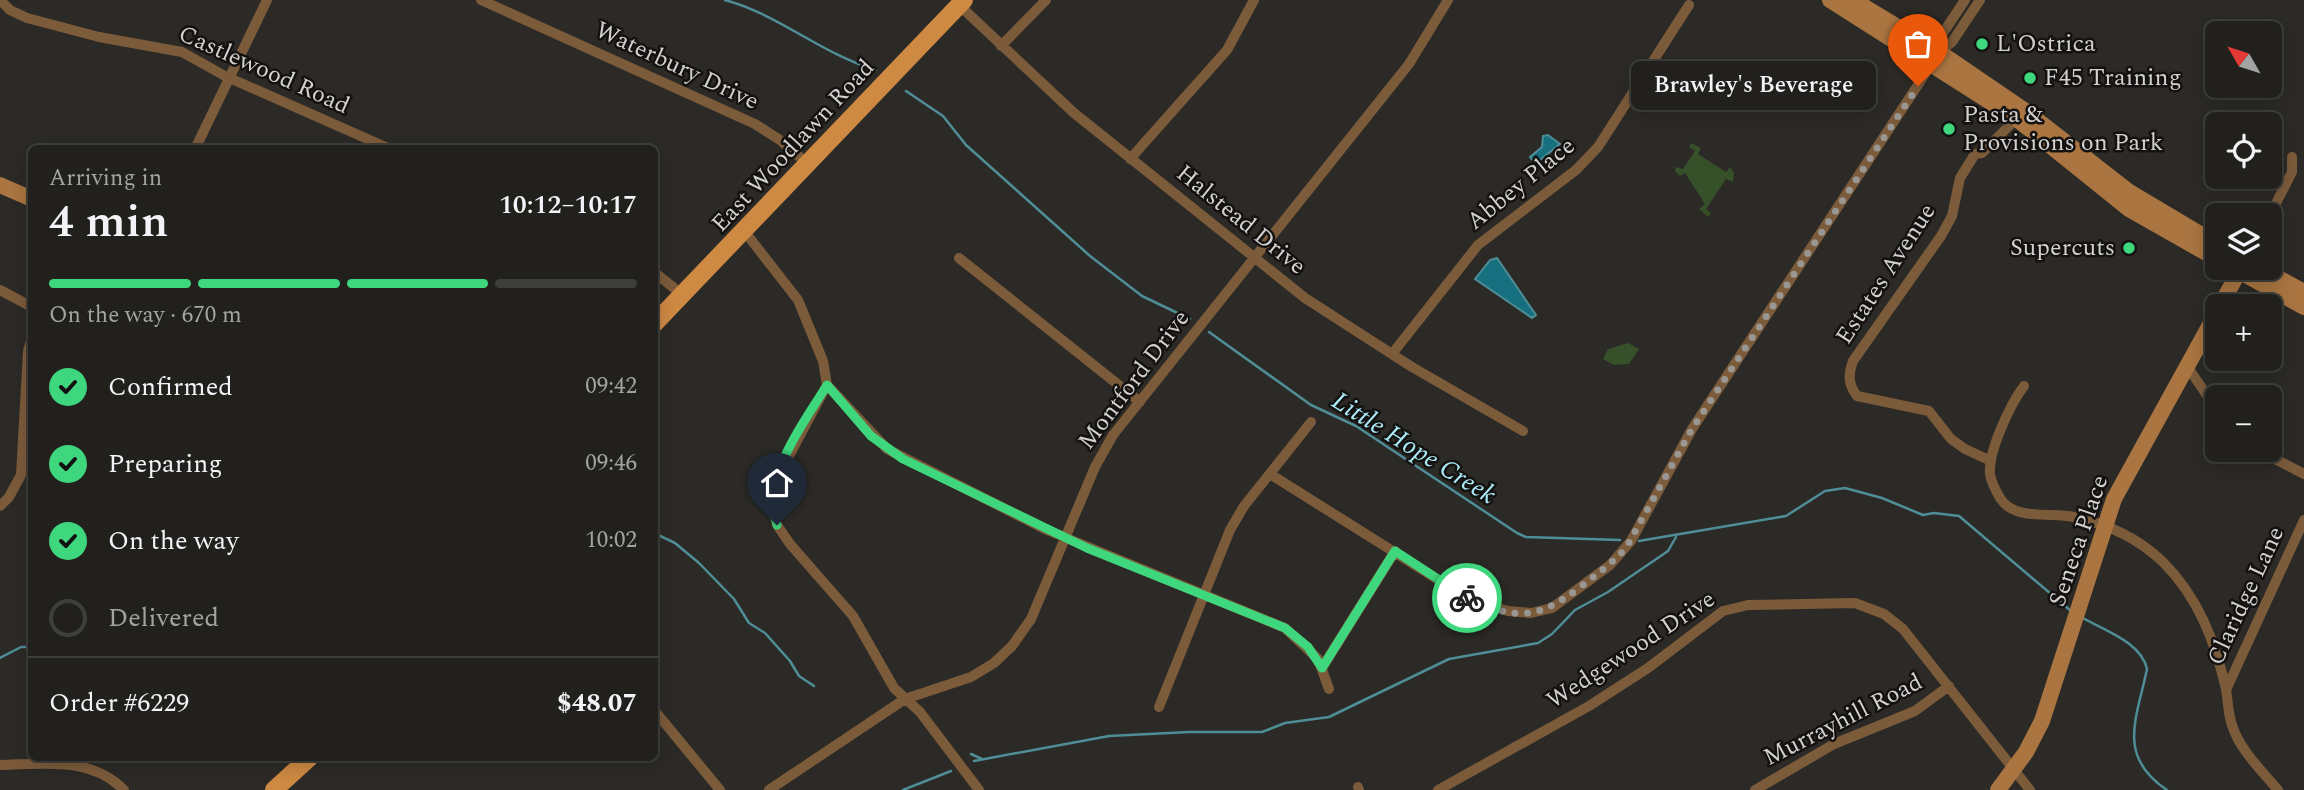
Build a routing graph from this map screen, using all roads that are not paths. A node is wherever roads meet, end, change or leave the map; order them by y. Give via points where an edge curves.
1 (0, 0) edge
2 (267, 0) edge
3 (481, 0) edge
4 (1046, 0) edge
5 (1254, 0) edge
6 (1448, 0) edge
7 (1830, 0) edge
8 (1853, 0) edge
9 (1965, 0) edge
10 (1980, 0) edge
11 (1692, 2) edge
12 (962, 3) edge
13 (1002, 46) junction
14 (1935, 59) junction
15 (230, 78) junction
16 (2021, 114) junction
17 (197, 145) edge
18 (381, 145) edge
19 (2292, 157) dead end
20 (1130, 159) junction
21 (809, 165) junction
22 (0, 185) edge
23 (28, 197) edge
24 (2276, 203) edge
25 (745, 232) junction
26 (2205, 237) edge
27 (2205, 252) edge
28 (959, 258) dead end
29 (1255, 258) junction
30 (658, 275) edge
31 (2257, 280) edge
32 (2282, 280) edge
33 (0, 290) edge
34 (2304, 292) edge
35 (684, 296) junction
36 (28, 305) edge
37 (2304, 307) edge
38 (658, 320) edge
39 (2205, 334) edge
40 (28, 351) edge
41 (1392, 354) junction
42 (2187, 366) junction
43 (827, 385) junction
44 (2024, 386) dead end
45 (2205, 392) edge
46 (1140, 402) junction
47 (1311, 422) dead end
48 (1523, 431) dead end
49 (1991, 461) junction
50 (2281, 462) edge
51 (1270, 474) junction
52 (2304, 474) edge
53 (0, 506) edge
54 (2304, 520) edge
55 (2105, 526) junction
56 (1064, 538) junction
57 (1395, 551) junction
58 (1204, 595) junction
59 (1322, 668) junction
60 (1949, 686) junction
61 (1329, 690) dead end
62 (2226, 690) junction
63 (905, 699) junction
64 (1159, 707) dead end
65 (658, 715) edge
66 (306, 761) edge
67 (0, 765) edge
68 (2014, 769) junction
69 (124, 790) edge
70 (274, 790) edge
71 (720, 790) edge
72 (769, 790) edge
73 (979, 790) edge
74 (1438, 790) edge
75 (1755, 790) edge
76 (1998, 790) edge
77 (2030, 790) edge
78 (2278, 790) edge

1 - 15 street, Castlewood Road via 27,18 183,52
2 - 15 street
3 - 21 street, Waterbury Drive via 755,124
4 - 13 street
5 - 20 street via 1227,50
6 - 29 street, Montford Drive via 1409,64
7 - 14 main road
8 - 14 main road
9 - 14 street via 1943,33
10 - 14 street
11 - 41 street, Abbey Place via 1598,147 1576,170 1478,245
12 - 13 street, Halstead Drive
12 - 21 main road, East Woodlawn Road
13 - 20 street, Halstead Drive
14 - 16 main road
14 - 57 street via 1692,429 1639,530 1610,565 1552,608 1531,613 1469,599
15 - 17 street
15 - 18 street, Castlewood Road
16 - 26 main road via 2128,191
16 - 27 main road via 2129,209
16 - 49 street, Estates Avenue via 1971,167 1941,236 1853,361 1849,382 1864,399 1929,411 1951,439
19 - 24 street via 2292,172
20 - 29 street, Halstead Drive
21 - 25 main road, East Woodlawn Road
22 - 23 main road
25 - 35 main road, East Woodlawn Road
25 - 43 street via 798,300 823,361
28 - 46 street
29 - 41 street, Halstead Drive via 1318,307
29 - 46 street, Montford Drive
30 - 35 street
31 - 37 main road
32 - 34 main road
33 - 36 street
35 - 38 main road, East Woodlawn Road
39 - 42 main road, Seneca Place
40 - 53 street via 21,475
41 - 48 street, Halstead Drive
42 - 45 street
42 - 55 main road, Seneca Place via 2123,480
43 - 56 street via 887,449
43 - 63 street via 779,470 773,497 775,517 790,544 853,615 894,688
44 - 49 street via 2013,400
46 - 56 street, Montford Drive via 1094,467
47 - 51 street
49 - 55 street via 1992,483 2009,508
50 - 52 street
51 - 57 street
51 - 58 street via 1230,530
54 - 62 street, Claridge Lane
55 - 62 street via 2141,544 2186,588 2205,623
55 - 68 main road, Seneca Place via 2042,721
56 - 58 street
56 - 63 street, Montford Drive via 1031,619 1012,646 971,677
57 - 59 street
58 - 59 street via 1285,628 1308,647
58 - 64 street
59 - 61 street
60 - 68 street, Wedgewood Drive
60 - 74 street, Wedgewood Drive via 1903,629 1870,607 1855,603 1737,607 1712,618 1589,706
60 - 75 street, Murrayhill Road via 1915,710 1834,744
62 - 78 street via 2237,738
63 - 72 street, Montford Drive
63 - 73 street
65 - 71 street
66 - 70 main road
67 - 69 street via 82,766 106,775
68 - 76 main road, Seneca Place
68 - 77 street, Wedgewood Drive

